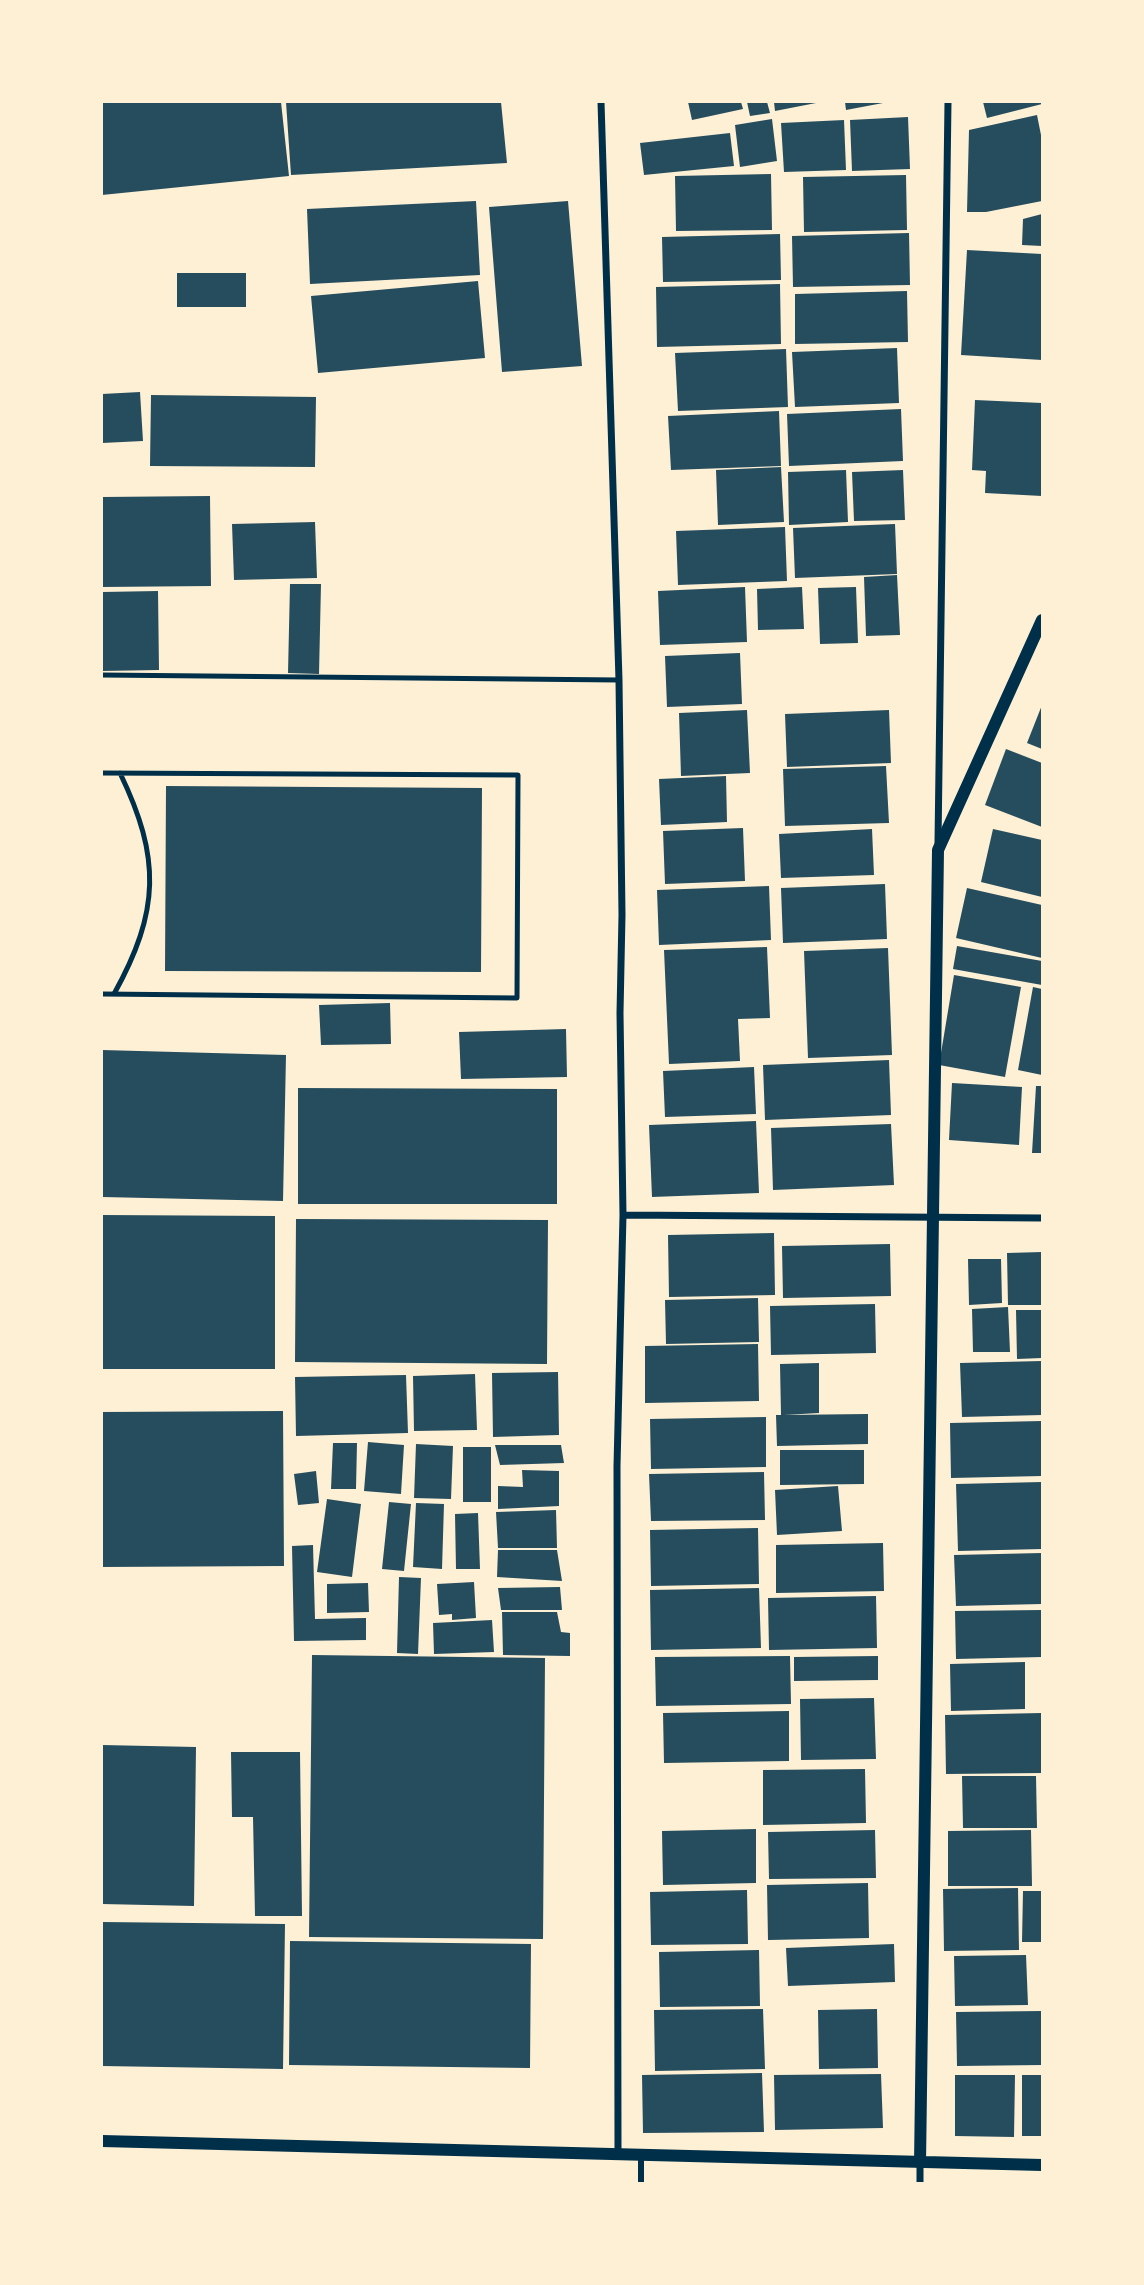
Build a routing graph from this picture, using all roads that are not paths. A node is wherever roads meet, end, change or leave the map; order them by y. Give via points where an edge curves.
1 (601, 102) edge
2 (948, 102) edge
3 (1042, 620) edge
4 (102, 675) edge
5 (619, 680) junction
6 (102, 773) edge
7 (120, 773) junction
8 (938, 850) junction
9 (102, 994) edge
10 (114, 994) junction
11 (623, 1215) junction
12 (933, 1216) junction
13 (1042, 1218) edge
14 (102, 2141) edge
15 (618, 2153) junction
16 (641, 2154) junction
17 (920, 2163) junction
18 (1042, 2165) edge
19 (641, 2183) edge
20 (920, 2183) edge

1 - 5 street
2 - 8 street
3 - 8 street
4 - 5 lane
5 - 11 street
6 - 7 lane
7 - 10 lane via 140,815 150,861 149,908 137,953
7 - 10 lane via 518,775 517,998
8 - 12 street
9 - 10 lane
11 - 12 street
11 - 15 street via 617,1466
12 - 13 street
12 - 17 street
14 - 15 street
15 - 16 street
16 - 17 street
16 - 19 street
17 - 18 street
17 - 20 street

